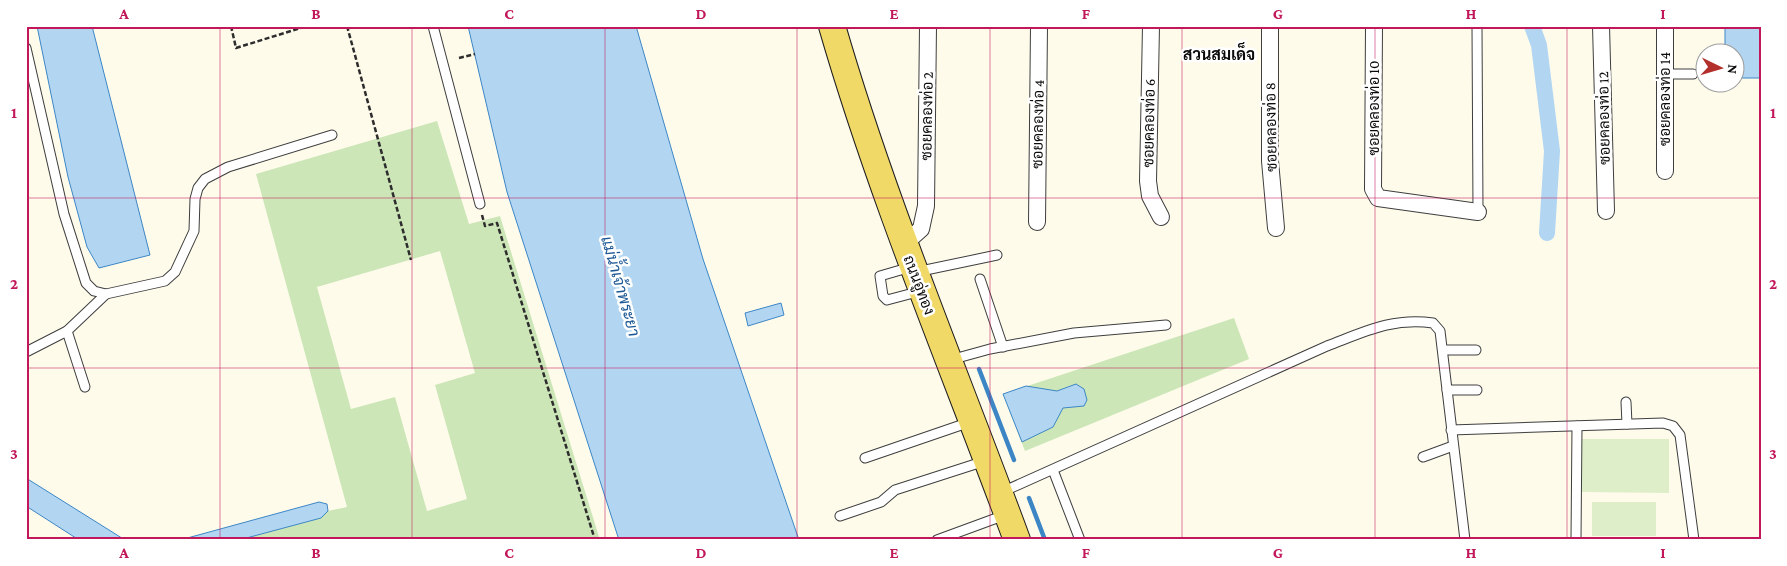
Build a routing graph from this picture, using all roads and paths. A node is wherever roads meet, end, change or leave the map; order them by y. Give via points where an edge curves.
1 (231, 26) edge
2 (307, 26) edge
3 (347, 26) edge
4 (433, 26) edge
5 (832, 26) edge
6 (928, 26) edge
7 (1039, 26) edge
8 (1151, 26) edge
9 (1270, 26) edge
10 (1374, 26) edge
11 (1477, 26) edge
12 (1601, 26) edge
13 (1665, 26) edge
14 (26, 48) edge
15 (475, 54) dead end
16 (459, 58) dead end
17 (1664, 74) junction
18 (1693, 74) dead end
19 (332, 135) dead end
20 (1666, 172) dead end
21 (480, 204) joint
22 (1606, 211) dead end
23 (1478, 212) joint
24 (1161, 217) dead end
25 (1037, 222) dead end
26 (1276, 228) dead end
27 (997, 255) dead end
28 (411, 260) dead end
29 (912, 269) junction
30 (980, 279) dead end
31 (106, 294) junction
32 (1166, 325) dead end
33 (67, 332) junction
34 (1003, 347) junction
35 (1443, 350) junction
36 (1476, 350) dead end
37 (26, 352) edge
38 (949, 360) junction
39 (85, 387) dead end
40 (1447, 390) junction
41 (1477, 390) dead end
42 (1626, 402) dead end
43 (973, 421) junction
44 (1628, 424) junction
45 (1576, 426) junction
46 (1450, 430) junction
47 (1453, 446) junction
48 (1423, 457) dead end
49 (865, 458) dead end
50 (987, 460) junction
51 (1053, 470) junction
52 (1004, 503) junction
53 (840, 516) dead end
54 (595, 540) edge
55 (937, 540) edge
56 (1017, 540) edge
57 (1080, 540) edge
58 (1465, 540) edge
59 (1576, 540) edge
60 (1694, 540) edge

1 - 2 path via 236,48
3 - 28 path
4 - 21 lane
5 - 29 main road, ถนนอู่ทอง via 858,114
6 - 29 street, ซอยคลองท่อ 2 via 926,206
7 - 25 street, ซอยคลองท่อ 4
8 - 24 street, ซอยคลองท่อ 6 via 1148,181 1150,196
9 - 26 street, ซอยคลองท่อ 8 via 1270,162
10 - 23 street, ซอยคลองท่อ 10 via 1373,189 1378,198
11 - 23 lane
12 - 22 street, ซอยคลองท่อ 12
13 - 17 street, ซอยคลองท่อ 14
14 - 31 lane via 66,223 86,283 94,291
15 - 16 path
17 - 18 lane
17 - 20 street, ซอยคลองท่อ 14
19 - 31 lane via 228,167 206,179 194,199 194,231 175,272 165,281
21 - 54 path via 485,226 497,223
27 - 29 lane
29 - 38 main road, ถนนอู่ทอง
30 - 34 lane
31 - 33 lane
32 - 34 lane via 1074,333
33 - 37 lane
33 - 39 lane
34 - 38 lane
35 - 36 lane
35 - 40 lane
35 - 51 lane via 1440,331 1433,323 1411,320 1382,325
38 - 43 main road, ถนนอู่ทอง
40 - 41 lane
40 - 46 lane
42 - 44 lane
43 - 49 lane
43 - 50 main road, ถนนอู่ทอง
44 - 45 lane
44 - 60 lane via 1664,423 1673,426 1680,435
45 - 46 lane
45 - 59 lane
46 - 47 lane
47 - 48 lane
47 - 58 lane
50 - 52 main road, ถนนอู่ทอง
50 - 53 lane via 895,490 881,502
51 - 52 lane
51 - 57 lane
52 - 55 lane
52 - 56 main road, ถนนอู่ทอง

